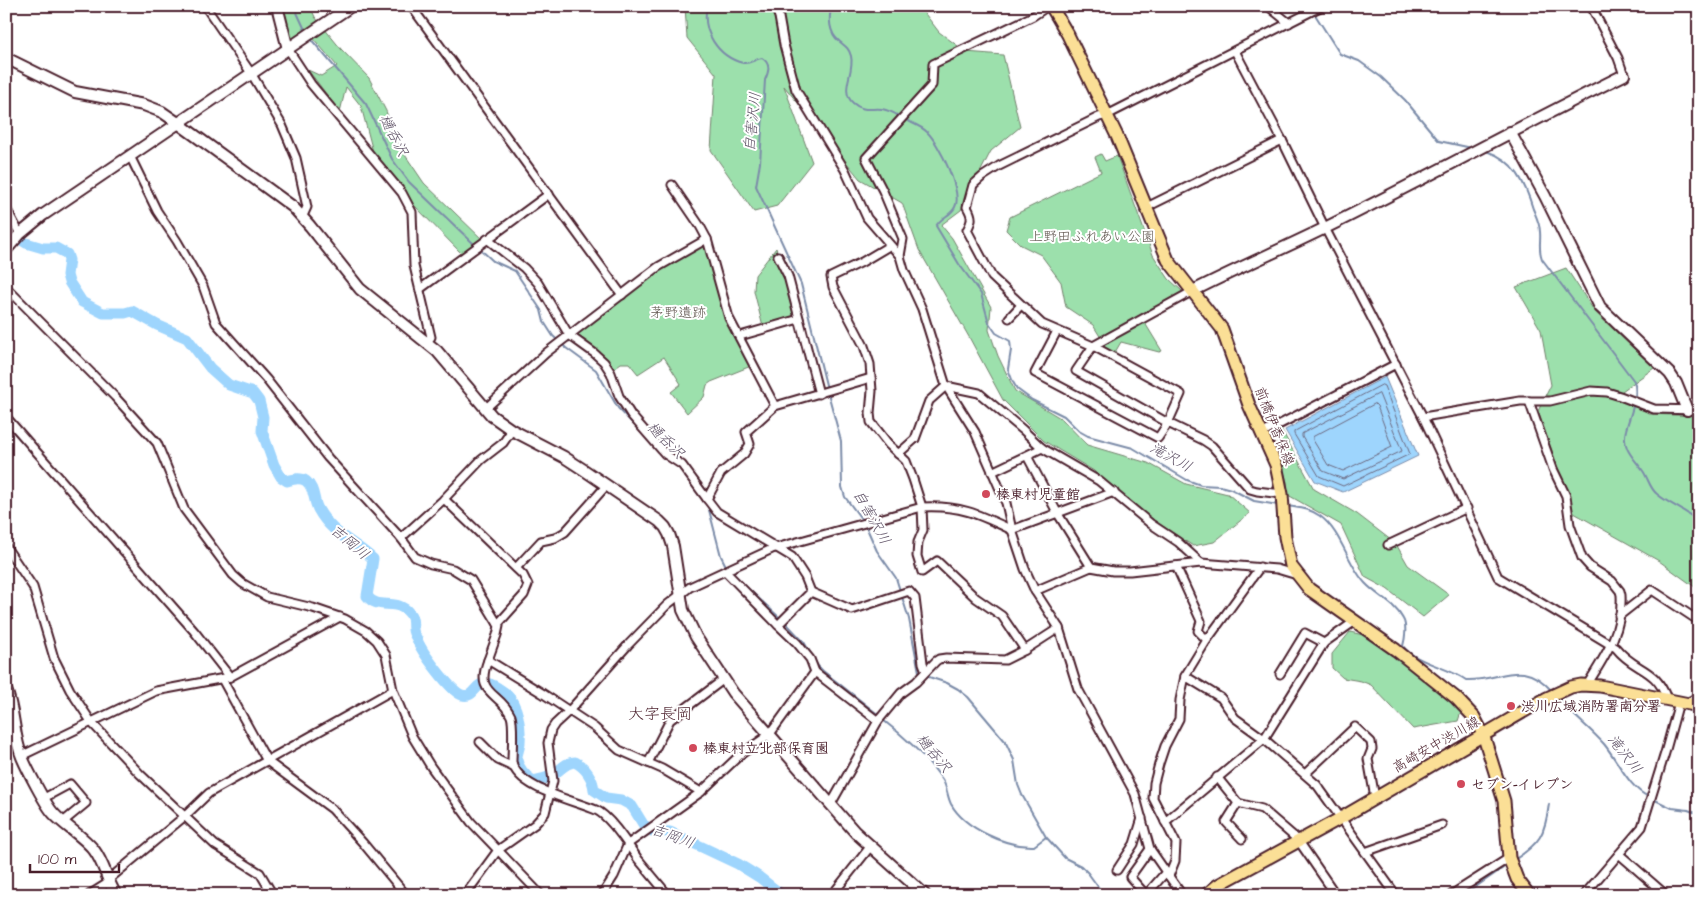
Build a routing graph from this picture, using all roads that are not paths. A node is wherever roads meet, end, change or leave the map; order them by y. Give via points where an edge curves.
1 (205, 6) edge
2 (277, 6) edge
3 (351, 6) edge
4 (411, 6) edge
5 (775, 6) edge
6 (1049, 6) edge
7 (1268, 6) edge
8 (1322, 6) edge
9 (1591, 6) edge
10 (1289, 23) junction
11 (288, 49) junction
12 (1236, 51) junction
13 (6, 58) edge
14 (251, 73) junction
15 (1624, 75) joint
16 (1107, 114) junction
17 (178, 123) junction
18 (1510, 132) junction
19 (1282, 140) junction
20 (130, 156) junction
21 (672, 185) dead end
22 (549, 194) junction
23 (1147, 207) junction
24 (6, 208) edge
25 (302, 218) junction
26 (1325, 228) junction
27 (20, 234) junction
28 (707, 239) junction
29 (487, 240) junction
30 (889, 246) junction
31 (6, 250) edge
32 (778, 256) dead end
33 (900, 256) junction
34 (6, 287) edge
35 (420, 289) junction
36 (1193, 291) junction
37 (622, 295) junction
38 (1021, 305) junction
39 (1009, 318) dead end
40 (799, 319) junction
41 (1057, 331) junction
42 (569, 335) junction
43 (740, 336) junction
44 (427, 342) junction
45 (1093, 346) junction
46 (1396, 364) junction
47 (871, 378) junction
48 (946, 386) junction
49 (820, 394) junction
50 (1529, 401) junction
51 (775, 406) junction
52 (485, 409) junction
53 (1687, 410) junction
54 (1699, 410) edge
55 (6, 417) edge
56 (1423, 417) junction
57 (1168, 423) junction
58 (512, 430) junction
59 (1263, 433) junction
60 (1042, 448) junction
61 (898, 454) junction
62 (1027, 456) junction
63 (992, 472) junction
64 (606, 486) junction
65 (1114, 492) junction
66 (1282, 496) junction
67 (444, 499) junction
68 (707, 499) junction
69 (922, 507) junction
70 (1467, 508) junction
71 (1058, 514) junction
72 (1012, 530) junction
73 (401, 538) junction
74 (1388, 544) dead end
75 (6, 547) edge
76 (780, 548) junction
77 (1201, 564) junction
78 (1176, 566) junction
79 (1091, 567) junction
80 (1260, 567) junction
81 (516, 568) junction
82 (726, 572) junction
83 (1297, 575) junction
84 (1035, 591) junction
85 (811, 592) junction
86 (680, 595) junction
87 (1620, 616) junction
88 (340, 617) junction
89 (1355, 621) junction
90 (1699, 621) edge
91 (498, 624) junction
92 (778, 625) junction
93 (1059, 628) junction
94 (1208, 640) junction
95 (1324, 643) junction
96 (1612, 646) junction
97 (1025, 650) junction
98 (488, 660) junction
99 (926, 671) junction
100 (815, 672) junction
101 (1280, 674) dead end
102 (230, 676) junction
103 (1186, 676) junction
104 (222, 679) junction
105 (724, 679) junction
106 (1587, 685) junction
107 (6, 690) edge
108 (393, 690) junction
109 (1699, 696) edge
110 (1667, 699) junction
111 (1688, 703) edge
112 (569, 711) junction
113 (878, 720) junction
114 (92, 723) junction
115 (770, 734) junction
116 (1483, 734) junction
117 (1264, 739) junction
118 (480, 742) dead end
119 (21, 756) junction
120 (267, 761) junction
121 (648, 763) junction
122 (513, 767) junction
123 (1305, 774) junction
124 (1217, 778) junction
125 (702, 792) junction
126 (551, 793) junction
127 (44, 798) junction
128 (1375, 798) junction
129 (1238, 803) junction
130 (830, 804) junction
131 (185, 816) junction
132 (1142, 818) junction
133 (1341, 818) junction
134 (63, 822) junction
135 (1164, 822) junction
136 (1442, 825) dead end
137 (1242, 839) dead end
138 (1298, 840) junction
139 (628, 844) junction
140 (870, 847) junction
141 (1150, 849) junction
142 (498, 850) junction
143 (1365, 852) junction
144 (1619, 854) junction
145 (1508, 858) junction
146 (1117, 870) dead end
147 (1168, 874) junction
148 (108, 882) junction
149 (467, 894) edge
150 (88, 895) edge
151 (116, 895) edge
152 (273, 895) edge
153 (406, 895) edge
154 (541, 895) edge
155 (602, 895) edge
156 (668, 895) edge
157 (832, 895) edge
158 (925, 895) edge
159 (1182, 895) edge
160 (1206, 895) edge
161 (1336, 895) edge
162 (1396, 895) edge
163 (1451, 895) edge
164 (1529, 895) edge
165 (1584, 895) edge
166 (1666, 895) edge

1 - 14 street
2 - 11 street
3 - 11 street
4 - 22 street
5 - 30 street via 796,90 845,170 868,218
6 - 16 main road, 前橋伊香保線 via 1068,35
6 - 33 street via 932,64 932,86 866,158 904,239
7 - 10 street
8 - 10 street
9 - 15 street
10 - 12 street
11 - 14 street
11 - 35 street via 312,84 402,194 412,212 414,266
12 - 16 street
12 - 19 street
13 - 17 street via 75,92 144,105
14 - 17 street
14 - 25 street via 282,125 296,158 307,207
15 - 18 street
16 - 23 main road, 前橋伊香保線
16 - 38 street via 999,166 974,185 967,207 972,220 967,230 992,277
17 - 20 street
17 - 25 street
18 - 26 street
18 - 53 street via 1600,307 1670,374
19 - 23 street
19 - 26 street
20 - 27 street
20 - 73 street via 157,211 203,286 216,323 266,379 328,458
21 - 28 street
22 - 29 street
22 - 37 street
23 - 36 main road, 前橋伊香保線 via 1168,260
24 - 27 street
25 - 44 street via 360,289
26 - 36 street
26 - 46 street
27 - 31 street
28 - 37 street via 658,267
28 - 43 street via 729,318
29 - 35 street
29 - 42 street via 538,283
30 - 33 street
30 - 47 street via 831,277 839,301 864,346
32 - 40 street via 788,276
33 - 48 street via 922,309
34 - 88 street via 157,443 184,509 232,575 267,597
35 - 44 street via 431,337
36 - 45 street
36 - 59 main road, 前橋伊香保線 via 1222,329 1249,405
37 - 42 street
38 - 39 street
38 - 41 street via 1042,324
40 - 43 street
40 - 49 street
41 - 45 street
41 - 57 street via 1035,373 1158,438
42 - 52 street
42 - 68 street via 604,362 628,411 665,454 682,465
43 - 51 street
44 - 52 street
45 - 57 street via 1181,394
45 - 57 street via 1076,371
46 - 56 street
46 - 59 street
47 - 49 street
47 - 61 street via 871,422
48 - 60 street via 979,393
48 - 61 street via 929,401 915,439
48 - 63 street via 975,432
49 - 51 street
50 - 53 street via 1550,401 1591,391 1607,392 1654,409
50 - 56 street
50 - 87 street via 1566,496 1570,525 1582,558 1620,591
51 - 68 street via 746,432 750,444 744,454 720,473
52 - 58 street
53 - 54 street
55 - 102 street
56 - 70 street
57 - 66 street via 1212,446 1250,489
58 - 64 street via 564,457
58 - 67 street via 503,443 481,460
59 - 66 main road, 前橋伊香保線 via 1276,465
60 - 62 street
60 - 65 street
61 - 69 street via 906,461
62 - 63 street
62 - 71 street
63 - 72 street via 1006,503
64 - 81 street via 565,532 541,541
64 - 86 street via 665,527 673,546
65 - 71 street
65 - 77 street
66 - 83 main road, 前橋伊香保線 via 1288,556
67 - 73 street
67 - 81 street
68 - 76 street via 717,512
69 - 72 street via 942,506 974,512
69 - 76 street
69 - 97 street via 923,530 917,556 922,572 937,561 976,598 1002,616
70 - 74 street
70 - 96 street via 1498,577
71 - 72 street
71 - 79 street
72 - 84 street
73 - 91 street via 415,557 453,569 471,580
75 - 114 street via 33,588 54,658
76 - 82 street
76 - 85 street via 792,557 806,577
77 - 78 street
77 - 80 street
78 - 79 street via 1130,571
78 - 94 street via 1201,622 1198,631
79 - 84 street
80 - 83 street
80 - 94 street
81 - 91 street via 528,585 524,595
82 - 86 street via 690,587
82 - 92 street
83 - 89 main road, 前橋伊香保線 via 1309,589
84 - 93 street
85 - 92 street
85 - 99 street via 852,610 909,591 916,598
86 - 105 street via 691,627
86 - 112 street via 628,645
87 - 90 street via 1652,590
87 - 96 street
88 - 102 street
88 - 108 street via 377,641 386,655
89 - 95 street
89 - 116 main road, 前橋伊香保線 via 1463,704
91 - 98 street
92 - 100 street via 810,658
93 - 97 street
93 - 132 street via 1078,689 1135,794
94 - 103 street
95 - 101 street via 1305,633
95 - 117 street
96 - 106 street
96 - 110 street via 1655,677
97 - 99 street via 1005,660 939,658
98 - 112 street
98 - 122 street via 483,672 486,689 511,716
99 - 113 street
100 - 113 street
100 - 115 street
102 - 104 street
103 - 117 street via 1221,698 1235,718
103 - 135 street via 1179,719 1165,746 1154,784 1153,798
104 - 114 street via 156,692
104 - 120 street
105 - 115 street
105 - 121 street via 670,720
106 - 110 main road, 高崎安中渋川線
106 - 116 main road, 高崎安中渋川線 via 1563,690
107 - 119 street
108 - 120 street
108 - 142 street via 412,736 431,767 471,822
109 - 111 street
110 - 111 main road, 高崎安中渋川線
111 - 144 street via 1642,827
112 - 121 street via 595,728 618,750
112 - 126 street via 551,730 548,743 553,781
113 - 130 street
114 - 119 street
114 - 131 street
115 - 125 street via 740,755
115 - 130 street
116 - 128 main road, 高崎安中渋川線
116 - 145 main road, 前橋伊香保線 via 1504,801
117 - 123 street
117 - 124 street
118 - 122 street via 498,760
119 - 127 street
120 - 131 street via 209,794
120 - 153 street via 332,809
121 - 125 street
122 - 126 street via 521,778
123 - 128 street via 1355,726 1371,742 1368,759
123 - 133 street via 1317,784
124 - 129 street
124 - 135 street
125 - 139 street
126 - 139 street via 598,810
126 - 142 street via 545,813 535,824
127 - 134 street
127 - 134 street via 70,784 86,803
128 - 133 main road, 高崎安中渋川線
129 - 137 street via 1226,822
129 - 138 street via 1262,809
130 - 140 street
131 - 148 street
131 - 152 street via 215,846 260,873
132 - 141 street
132 - 146 street via 1134,844
133 - 138 main road, 高崎安中渋川線
133 - 143 street
134 - 148 street via 95,851
135 - 147 street via 1176,843 1175,862
136 - 143 street
138 - 160 main road, 高崎安中渋川線
138 - 161 street
139 - 155 street
139 - 156 street
140 - 157 street
140 - 158 street
141 - 147 street
141 - 147 street via 1130,877 1146,895
142 - 149 street
142 - 154 street
143 - 162 street
144 - 165 street
144 - 166 street
145 - 163 street
145 - 164 main road, 前橋伊香保線 via 1517,879
147 - 159 street
148 - 150 street
148 - 151 street

